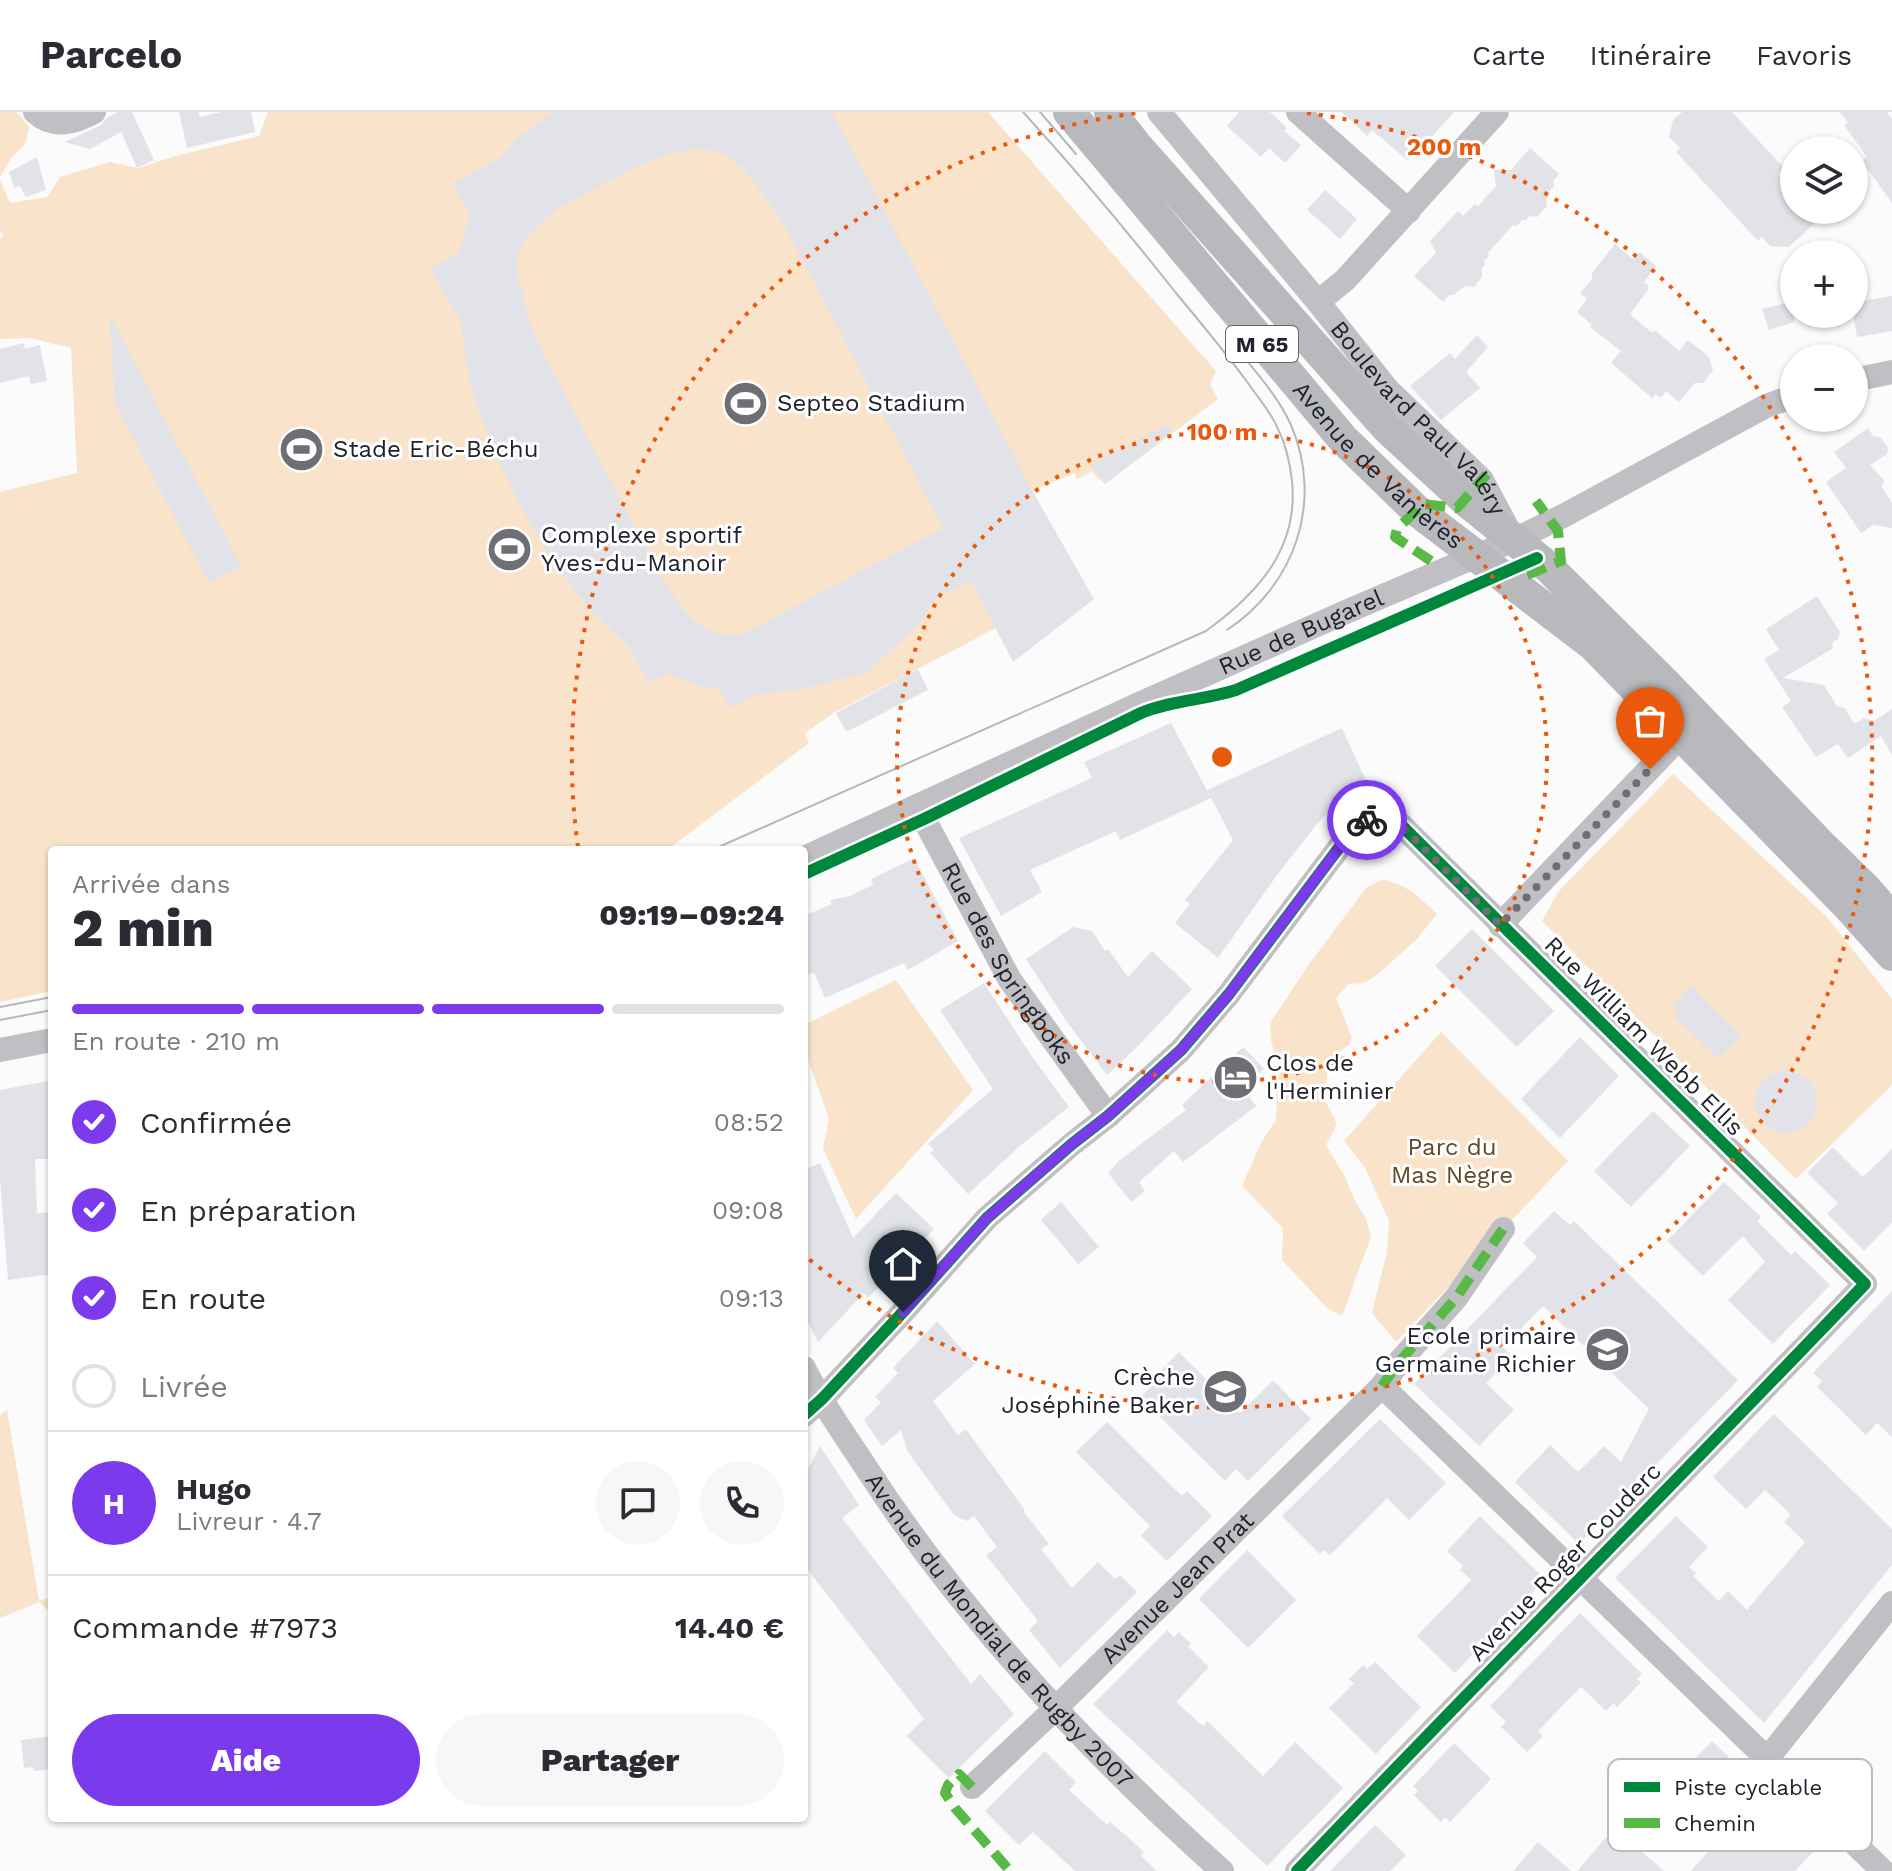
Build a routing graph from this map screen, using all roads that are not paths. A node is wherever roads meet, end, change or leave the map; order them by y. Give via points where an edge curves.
1 (35, 112) edge
2 (94, 112) edge
3 (1069, 112) edge
4 (1110, 112) edge
5 (1159, 112) edge
6 (1298, 112) edge
7 (1497, 112) edge
8 (1409, 211) junction
9 (1318, 302) junction
10 (1892, 372) edge
11 (1868, 377) edge
12 (1780, 401) edge
13 (1514, 540) junction
14 (1475, 556) junction
15 (1681, 736) junction
16 (917, 806) junction
17 (808, 856) edge
18 (1892, 919) edge
19 (1500, 925) junction
20 (1892, 955) edge
21 (48, 1041) edge
22 (0, 1050) edge
23 (1108, 1116) junction
24 (1503, 1229) dead end
25 (1865, 1284) joint
26 (808, 1385) edge
27 (1382, 1386) junction
28 (813, 1407) edge
29 (1579, 1578) junction
30 (1892, 1603) edge
31 (1055, 1709) junction
32 (1767, 1759) joint
33 (972, 1787) dead end
34 (1862, 1851) edge
35 (1222, 1871) edge
36 (1297, 1871) edge
37 (1883, 1871) edge

1 - 2 street via 46,121 66,123
3 - 14 main road, Avenue de Vanières / M 65 via 1343,439 1416,510
4 - 13 main road, Avenue de Vanières / M 65 via 1387,428
5 - 9 street, Boulevard Paul Valéry
6 - 8 street
7 - 8 street
8 - 9 street
9 - 13 street, Boulevard Paul Valéry via 1388,390 1482,480
10 - 11 street
12 - 13 street, Rue de Bugarel
13 - 14 street, Rue de Bugarel
13 - 18 main road, Boulevard Paul Valéry / M 65 via 1664,682
14 - 15 main road, Boulevard Paul Valéry / M 65 via 1593,645
14 - 16 street, Rue de Bugarel
15 - 19 street
15 - 20 main road, Boulevard Paul Valéry / M 65
16 - 17 street, Rue de Bugarel
16 - 23 street, Rue des Springboks via 1010,980
19 - 23 street, Rue William Webb Ellis via 1394,818 1367,820 1344,841 1181,1050
19 - 25 street, Rue William Webb Ellis
21 - 22 street
23 - 28 street via 987,1218
24 - 27 street, Avenue Jean Prat via 1456,1298
25 - 29 street, Avenue Roger Couderc
26 - 28 street, Avenue du Mondial de Rugby 2007
27 - 29 street
27 - 31 street, Avenue Jean Prat
28 - 31 street, Avenue du Mondial de Rugby 2007
29 - 32 street
29 - 36 street, Avenue Roger Couderc
30 - 32 street
31 - 33 street, Avenue Jean Prat
31 - 35 street, Avenue du Mondial de Rugby 2007
34 - 37 street

